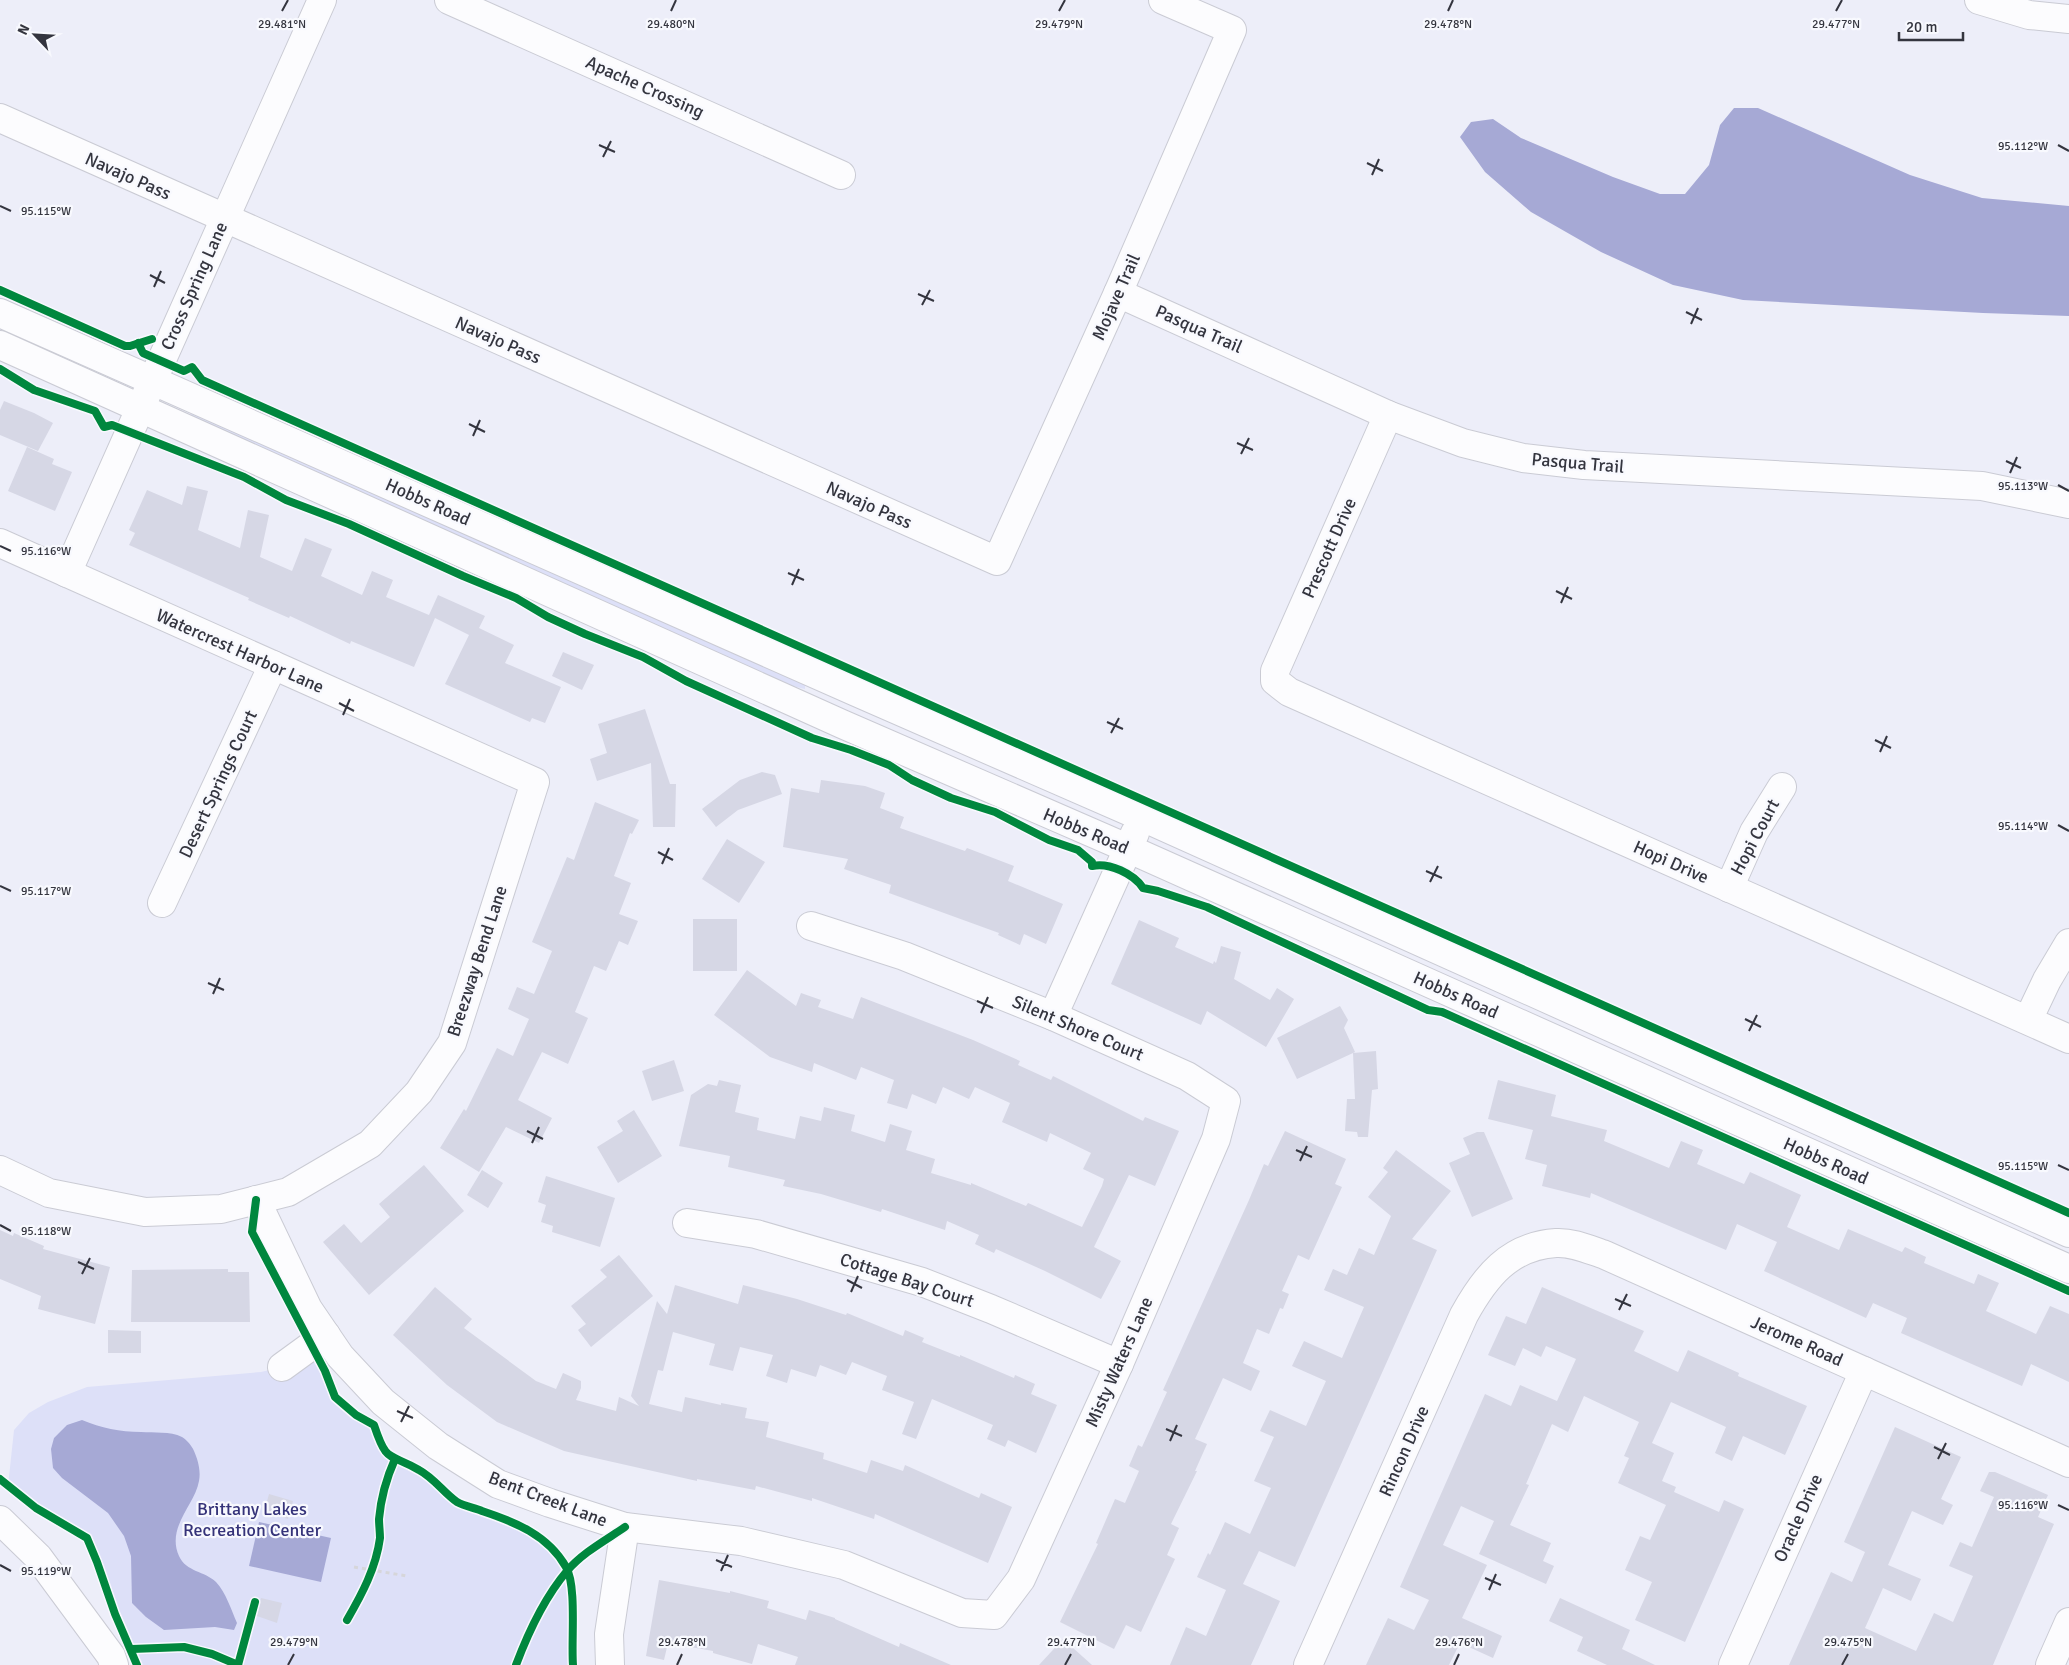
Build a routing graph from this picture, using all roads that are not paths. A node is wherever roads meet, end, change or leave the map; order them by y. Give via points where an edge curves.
1 (322, 0) edge
2 (449, 0) edge
3 (1163, 0) edge
4 (1979, 0) edge
5 (2069, 19) edge
6 (0, 118) edge
7 (841, 175) dead end
8 (224, 219) junction
9 (1118, 293) junction
10 (0, 312) edge
11 (0, 345) edge
12 (153, 380) junction
13 (140, 408) junction
14 (1388, 415) junction
15 (2069, 504) edge
16 (0, 543) edge
17 (997, 562) joint
18 (67, 573) junction
19 (273, 665) junction
20 (1275, 681) joint
21 (856, 692) junction
22 (842, 724) junction
23 (535, 782) joint
24 (1782, 787) dead end
25 (1142, 817) junction
26 (1127, 848) junction
27 (1729, 888) junction
28 (162, 903) dead end
29 (811, 926) dead end
30 (2069, 943) edge
31 (1053, 1016) junction
32 (2028, 1020) junction
33 (2069, 1039) edge
34 (1226, 1101) joint
35 (0, 1170) edge
36 (256, 1200) junction
37 (687, 1223) dead end
38 (2069, 1233) edge
39 (1520, 1251) joint
40 (2069, 1269) edge
41 (326, 1335) junction
42 (1119, 1364) junction
43 (282, 1367) dead end
44 (1864, 1371) junction
45 (2069, 1463) edge
46 (0, 1520) edge
47 (625, 1527) junction
48 (994, 1615) joint
49 (2069, 1622) edge
50 (127, 1657) edge
51 (610, 1665) edge
52 (1308, 1665) edge
53 (1733, 1665) edge
54 (2050, 1665) edge

1 - 8 street, Cross Spring Lane
2 - 7 street, Apache Crossing
3 - 9 street, Mojave Trail via 1232,30
4 - 5 street via 2029,15
6 - 8 street, Navajo Pass
8 - 12 street, Cross Spring Lane
8 - 17 street, Navajo Pass
9 - 14 street, Pasqua Trail
9 - 17 street, Mojave Trail
10 - 12 street, Hobbs Road
11 - 13 street, Hobbs Road
12 - 13 street, Cross Spring Lane
12 - 21 street, Hobbs Road
13 - 18 street, Cross Spring Lane
13 - 22 street, Hobbs Road
14 - 15 street, Pasqua Trail via 1463,443 1523,458 1584,465 1982,486
14 - 20 street, Prescott Drive via 1275,671
16 - 18 street, Watercrest Harbor Lane
18 - 19 street, Watercrest Harbor Lane
19 - 23 street, Watercrest Harbor Lane
19 - 28 street, Desert Springs Court
20 - 27 street, Hopi Drive via 1289,692
21 - 22 street
21 - 25 street, Hobbs Road
22 - 26 street, Hobbs Road
23 - 36 street, Breezway Bend Lane via 452,1042 419,1092 370,1144 288,1192
24 - 27 street, Hopi Court via 1754,832
25 - 26 street
25 - 38 street, Hobbs Road
26 - 31 street
26 - 40 street, Hobbs Road
27 - 32 street, Hopi Drive
29 - 31 street, Silent Shore Court via 904,956
30 - 32 street
31 - 34 street, Silent Shore Court via 1187,1076
32 - 33 street, Hopi Drive
34 - 42 street, Misty Waters Lane via 1216,1139
35 - 36 street, Breezway Bend Lane via 49,1193 145,1212 221,1208
36 - 41 street, Bent Creek Lane via 308,1309
37 - 42 street, Cottage Bay Court via 756,1234 922,1282
39 - 44 street, Jerome Road via 1557,1243 1605,1255
39 - 52 street, Rincon Drive via 1479,1288 1464,1315
41 - 43 street
41 - 47 street, Bent Creek Lane via 340,1356 383,1402 438,1446 498,1484
42 - 48 street, Misty Waters Lane via 1021,1579
44 - 45 street, Jerome Road
44 - 53 street, Oracle Drive
46 - 50 street via 38,1557 111,1656
47 - 48 street, Bent Creek Lane via 741,1541 844,1564 962,1613
47 - 51 street via 609,1634
49 - 54 street

